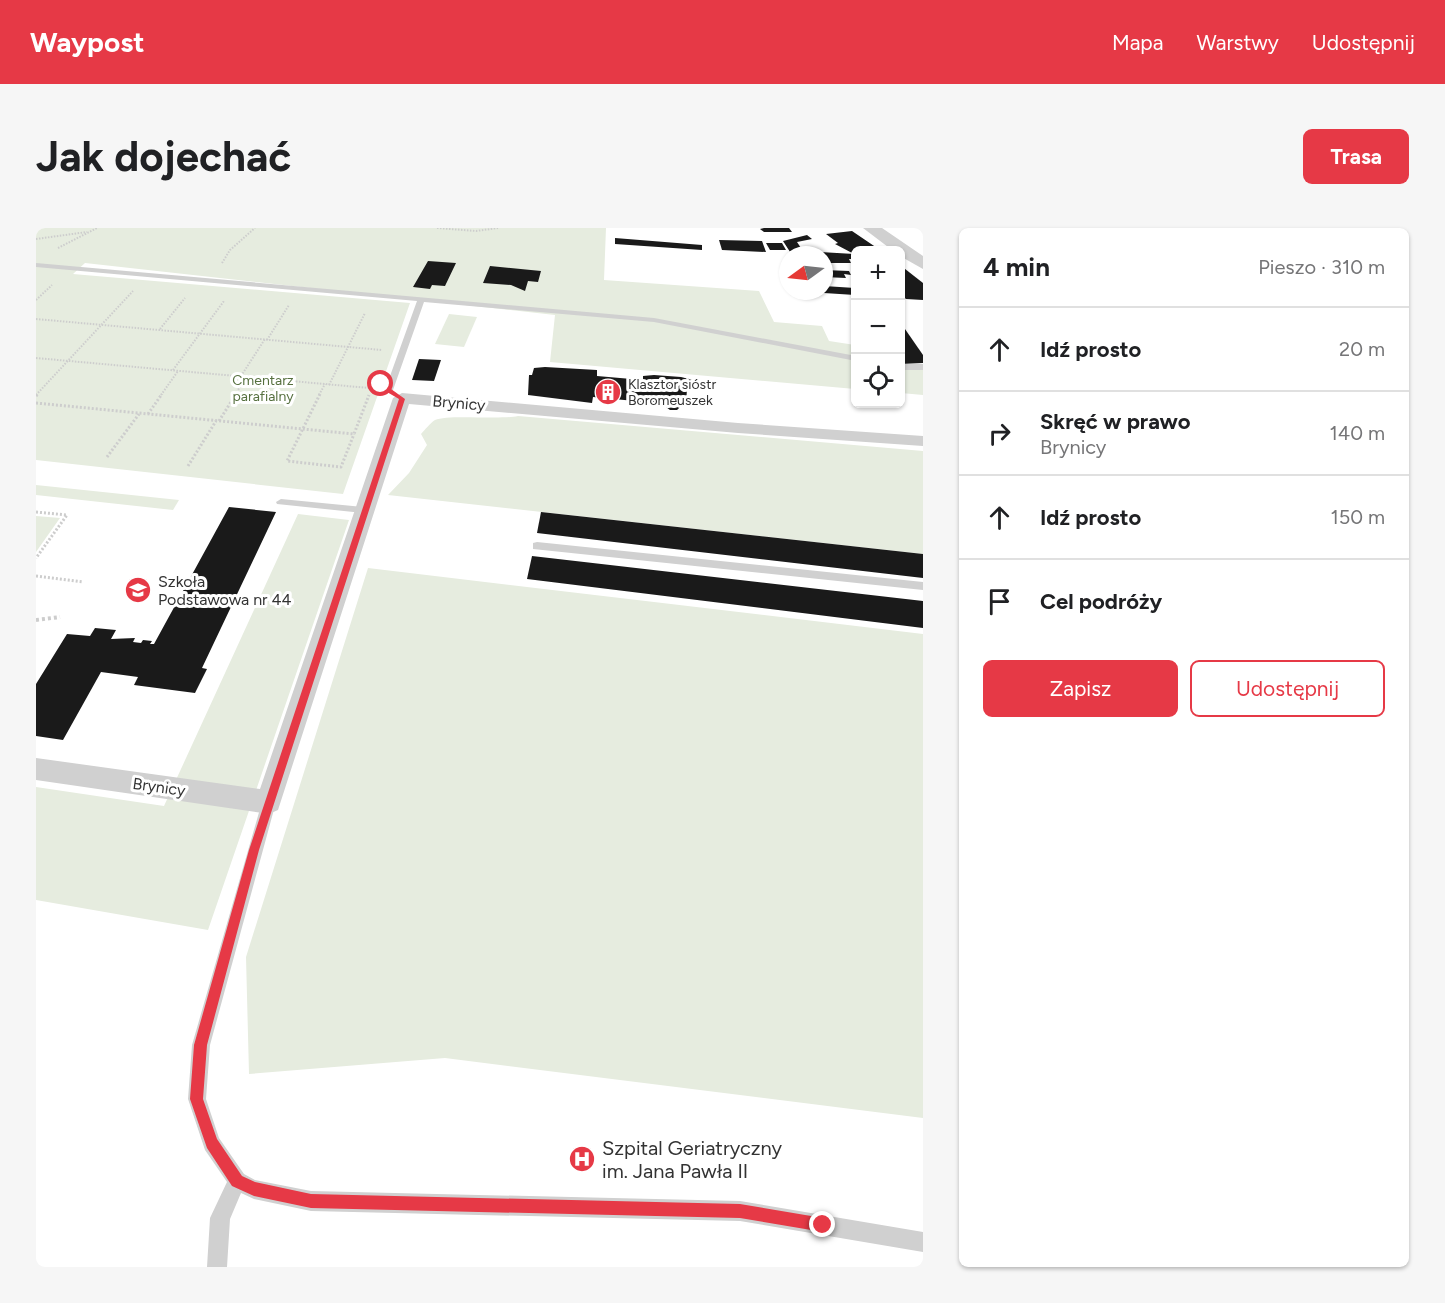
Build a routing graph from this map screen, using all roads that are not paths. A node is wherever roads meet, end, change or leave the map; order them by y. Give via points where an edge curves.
1 (871, 228) edge
2 (923, 264) edge
3 (36, 265) edge
4 (421, 300) junction
5 (851, 358) edge
6 (905, 366) edge
7 (923, 367) edge
8 (383, 390) junction
9 (923, 441) edge
10 (280, 502) dead end
11 (363, 510) junction
12 (537, 546) dead end
13 (923, 586) edge
14 (36, 769) edge
15 (270, 802) junction
16 (237, 1181) junction
17 (923, 1242) edge
18 (217, 1267) edge

1 - 2 street
3 - 4 lane
4 - 5 lane via 654,321
4 - 8 lane
6 - 7 lane
8 - 9 street, Brynicy via 738,428
8 - 11 street
10 - 11 lane
11 - 15 street
12 - 13 lane
14 - 15 street, Brynicy
15 - 16 lane via 201,1045 197,1099 212,1143
16 - 17 lane via 254,1189 311,1201 740,1211
16 - 18 lane via 220,1218

